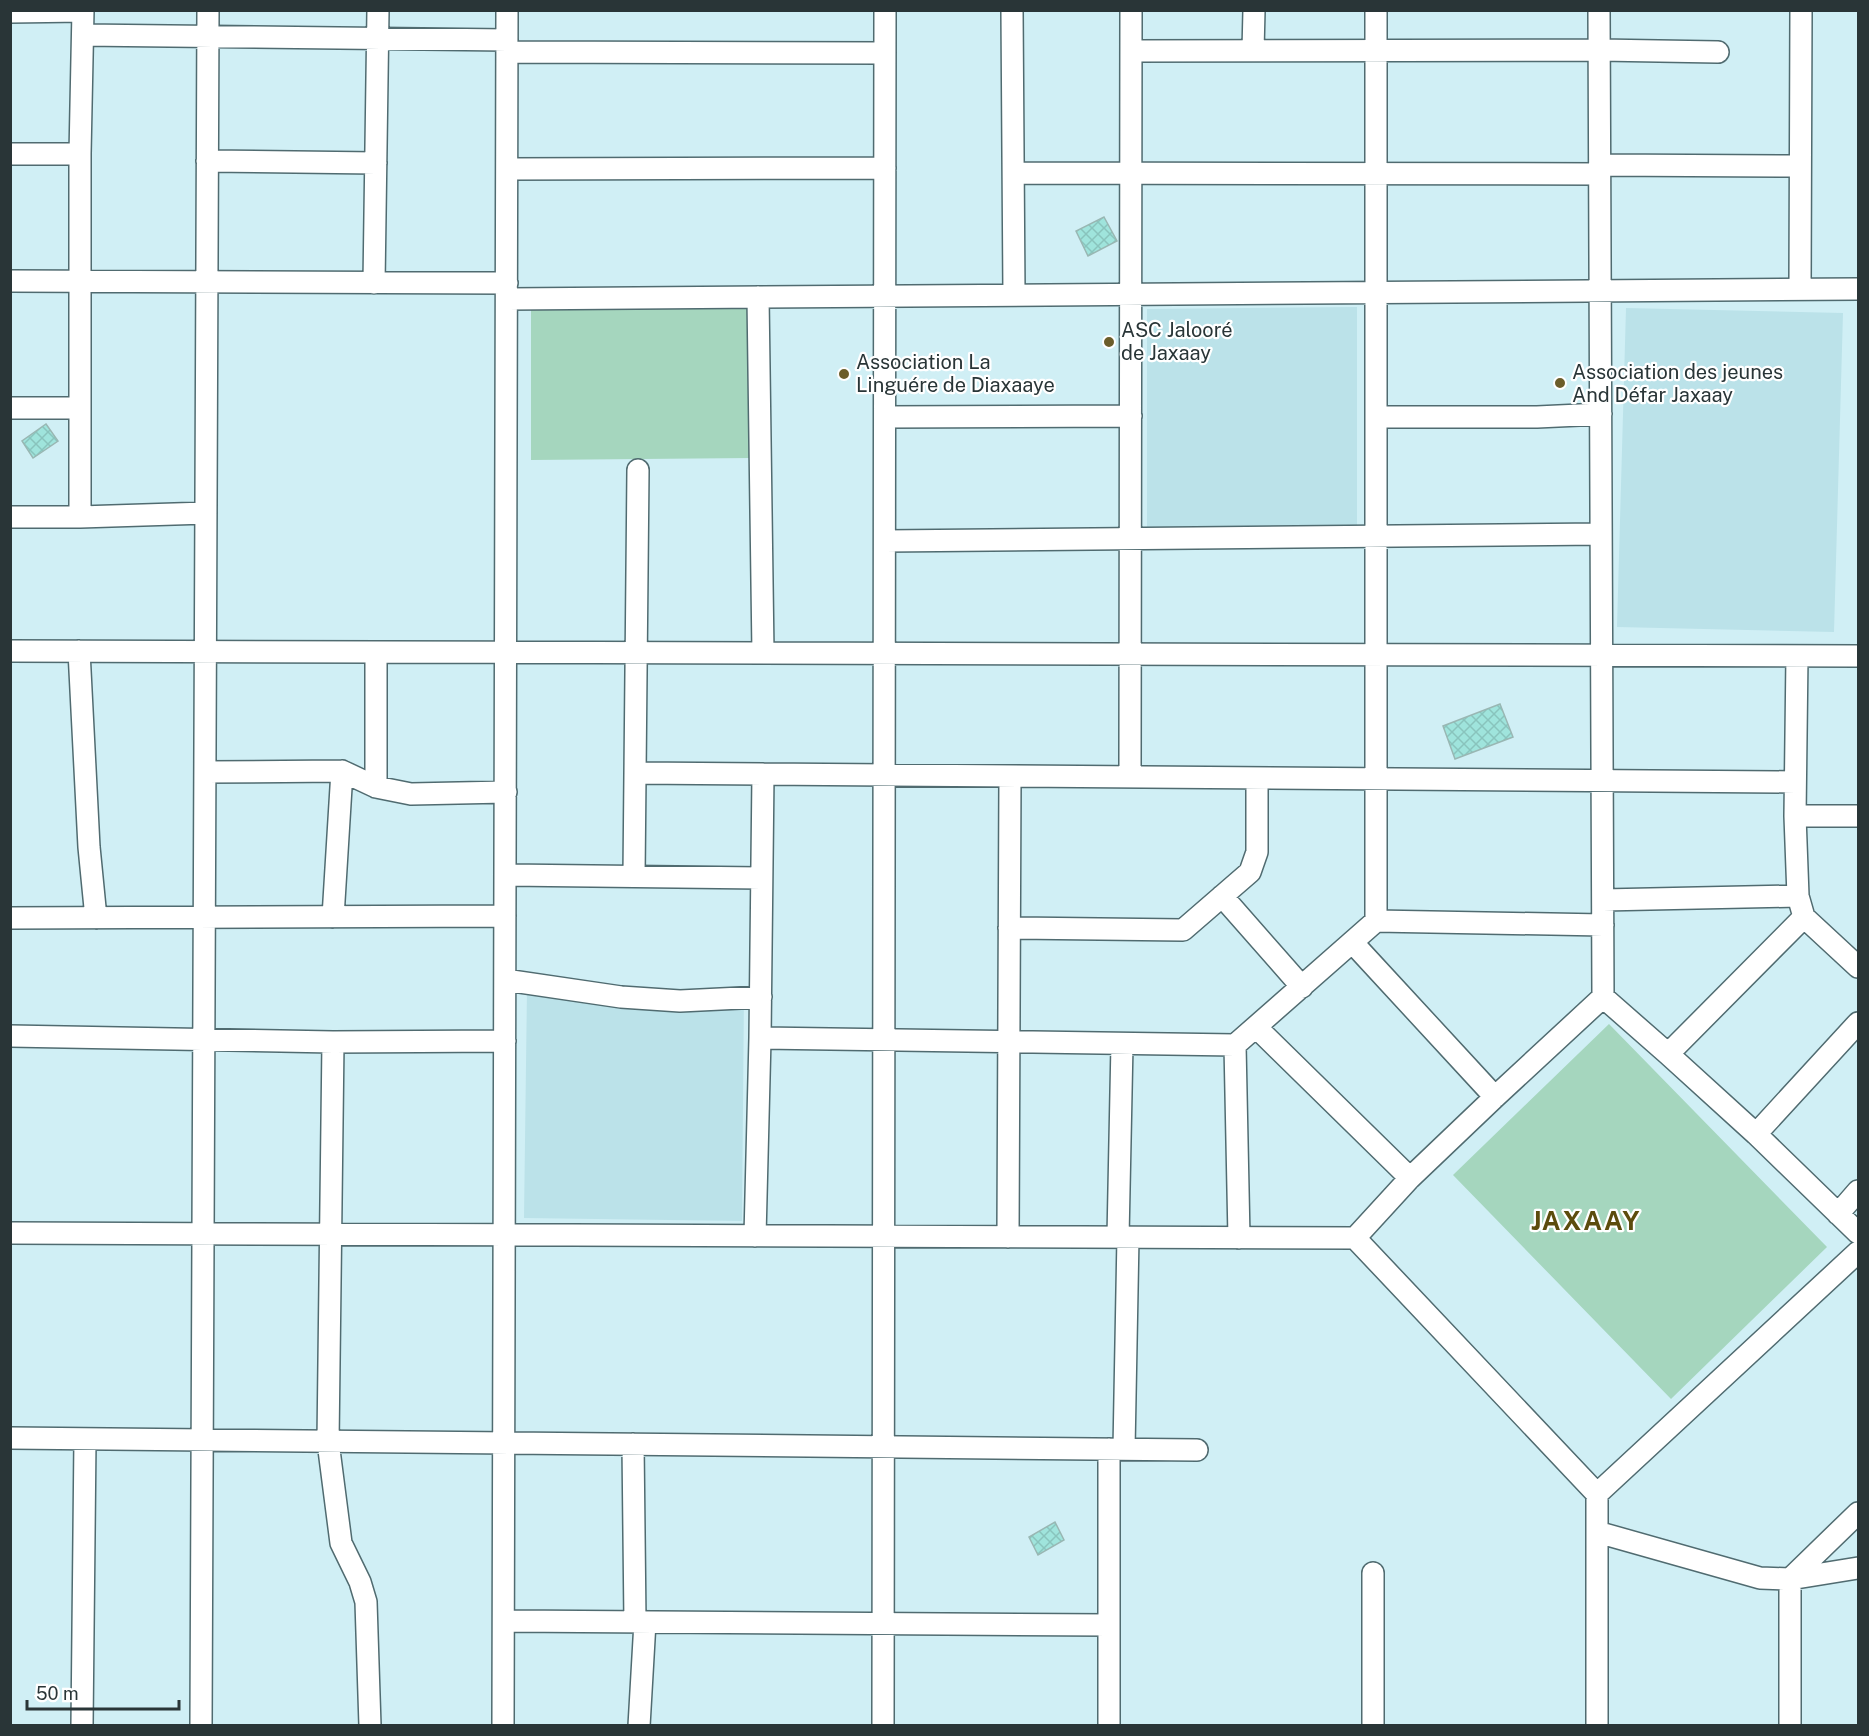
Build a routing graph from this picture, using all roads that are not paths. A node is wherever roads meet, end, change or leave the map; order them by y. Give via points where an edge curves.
1 (208, 10) edge
2 (378, 10) edge
3 (507, 10) edge
4 (885, 10) edge
5 (1012, 10) edge
6 (1131, 10) edge
7 (1254, 10) edge
8 (1376, 10) edge
9 (1599, 10) edge
10 (1801, 10) edge
11 (83, 11) edge
12 (10, 12) edge
13 (83, 35) junction
14 (208, 38) junction
15 (378, 39) junction
16 (507, 46) junction
17 (1600, 50) junction
18 (1131, 51) junction
19 (1253, 51) junction
20 (1376, 51) junction
21 (1718, 52) dead end
22 (885, 53) junction
23 (10, 154) edge
24 (80, 154) junction
25 (207, 161) junction
26 (376, 163) junction
27 (1800, 166) junction
28 (885, 168) junction
29 (507, 169) junction
30 (1600, 170) junction
31 (1014, 173) junction
32 (1131, 173) junction
33 (1376, 173) junction
34 (10, 281) edge
35 (80, 281) junction
36 (207, 282) junction
37 (375, 283) junction
38 (1800, 289) junction
39 (1858, 289) edge
40 (1600, 290) junction
41 (507, 291) junction
42 (1376, 292) junction
43 (1131, 294) junction
44 (1014, 295) junction
45 (885, 296) junction
46 (758, 297) junction
47 (10, 408) edge
48 (80, 408) junction
49 (1601, 414) junction
50 (1131, 416) junction
51 (885, 417) junction
52 (1376, 417) junction
53 (638, 470) dead end
54 (206, 513) junction
55 (10, 517) edge
56 (80, 517) junction
57 (1601, 534) junction
58 (1376, 537) junction
59 (1130, 539) junction
60 (885, 541) junction
61 (10, 651) edge
62 (80, 651) junction
63 (206, 651) junction
64 (376, 652) junction
65 (506, 652) junction
66 (636, 653) junction
67 (763, 653) junction
68 (885, 653) junction
69 (1131, 654) junction
70 (1376, 655) junction
71 (1602, 656) junction
72 (1797, 656) junction
73 (1858, 656) edge
74 (342, 771) junction
75 (205, 772) junction
76 (635, 773) junction
77 (763, 774) junction
78 (885, 775) junction
79 (1010, 776) junction
80 (1131, 777) junction
81 (1257, 778) junction
82 (1376, 779) junction
83 (1602, 781) junction
84 (1795, 782) junction
85 (376, 787) junction
86 (506, 792) junction
87 (1795, 816) junction
88 (1858, 816) edge
89 (506, 875) junction
90 (634, 876) junction
91 (761, 878) junction
92 (1222, 896) junction
93 (1798, 896) junction
94 (1603, 900) junction
95 (505, 916) junction
96 (205, 917) junction
97 (333, 917) junction
98 (1804, 917) junction
99 (10, 918) edge
100 (96, 918) junction
101 (1376, 921) junction
102 (1603, 925) junction
103 (1009, 928) junction
104 (1352, 942) junction
105 (1856, 960) edge
106 (505, 980) junction
107 (1302, 987) junction
108 (760, 997) junction
109 (1603, 997) junction
110 (1858, 1023) edge
111 (1256, 1027) junction
112 (10, 1036) edge
113 (760, 1038) junction
114 (203, 1039) junction
115 (884, 1040) junction
116 (505, 1041) junction
117 (333, 1042) junction
118 (1009, 1042) junction
119 (1122, 1044) junction
120 (1235, 1045) junction
121 (1668, 1054) junction
122 (1495, 1097) junction
123 (1756, 1134) junction
124 (1410, 1178) junction
125 (1858, 1191) edge
126 (1838, 1214) junction
127 (10, 1233) edge
128 (1858, 1233) edge
129 (203, 1234) junction
130 (331, 1234) junction
131 (505, 1235) junction
132 (755, 1236) junction
133 (884, 1237) junction
134 (1008, 1237) junction
135 (1123, 1237) junction
136 (1239, 1238) junction
137 (1355, 1238) junction
138 (1856, 1262) edge
139 (10, 1438) edge
140 (85, 1439) junction
141 (202, 1440) junction
142 (328, 1442) junction
143 (504, 1443) junction
144 (633, 1444) junction
145 (884, 1447) junction
146 (1116, 1449) junction
147 (1197, 1450) dead end
148 (1597, 1494) junction
149 (1858, 1513) edge
150 (1597, 1532) junction
151 (1858, 1568) edge
152 (1373, 1573) dead end
153 (1790, 1579) junction
154 (504, 1621) junction
155 (640, 1622) junction
156 (884, 1624) junction
157 (1109, 1625) junction
158 (82, 1725) edge
159 (201, 1725) edge
160 (370, 1725) edge
161 (503, 1725) edge
162 (639, 1725) edge
163 (883, 1725) edge
164 (1109, 1725) edge
165 (1373, 1725) edge
166 (1597, 1725) edge
167 (1790, 1725) edge

1 - 14 street
2 - 15 street
3 - 16 street
4 - 22 street
5 - 31 street
6 - 18 street
7 - 19 street
8 - 20 street
9 - 17 street
10 - 27 street
11 - 12 street
11 - 13 street
13 - 14 street
13 - 24 street
14 - 15 street
14 - 25 street
15 - 16 street
15 - 26 street
16 - 22 street
16 - 29 street
17 - 20 street
17 - 21 street
17 - 30 street
18 - 19 street
18 - 32 street
19 - 20 street
20 - 33 street
22 - 28 street
23 - 24 street
24 - 35 street
25 - 26 street
25 - 36 street
26 - 37 street
27 - 30 street
27 - 38 street
28 - 29 street
28 - 45 street
29 - 41 street
30 - 33 street
30 - 40 street
31 - 32 street
31 - 44 street
32 - 33 street
32 - 43 street
33 - 42 street
34 - 35 street
35 - 36 street
35 - 48 street
36 - 37 street
36 - 54 street
37 - 41 street
38 - 39 street
38 - 40 street
40 - 42 street
40 - 49 street
41 - 46 street
41 - 65 street
42 - 43 street
42 - 52 street
43 - 44 street
43 - 50 street
44 - 45 street
45 - 46 street
45 - 51 street
46 - 67 street
47 - 48 street
48 - 56 street
49 - 52 street
49 - 57 street
50 - 51 street
50 - 59 street
51 - 60 street
52 - 58 street
53 - 66 street
54 - 56 street
54 - 63 street
55 - 56 street
57 - 58 street
57 - 71 street
58 - 59 street
58 - 70 street
59 - 60 street
59 - 69 street
60 - 68 street
61 - 62 street
62 - 63 street
62 - 100 street
63 - 64 street
63 - 75 street
64 - 65 street
64 - 85 street
65 - 66 street
65 - 86 street
66 - 67 street
66 - 76 street
67 - 68 street
68 - 69 street
68 - 78 street
69 - 70 street
69 - 80 street
70 - 71 street
70 - 82 street
71 - 72 street
71 - 83 street
72 - 73 street
72 - 84 street
74 - 75 street
74 - 85 street
74 - 97 street
75 - 96 street
76 - 77 street
76 - 90 street
77 - 78 street
77 - 91 street
78 - 79 street
78 - 115 street
79 - 80 street
79 - 103 street
80 - 81 street
81 - 82 street
81 - 92 street via 1257,852 1250,872
82 - 83 street
82 - 101 street
83 - 84 street
83 - 94 street
84 - 87 street
85 - 86 street via 411,794
86 - 89 street
87 - 88 street
87 - 93 street
89 - 90 street
89 - 95 street
90 - 91 street
91 - 108 street
92 - 103 street via 1183,930
92 - 107 street
93 - 94 street
93 - 98 street
94 - 102 street
95 - 97 street
95 - 106 street
96 - 97 street
96 - 100 street
96 - 114 street
98 - 105 street
98 - 121 street
99 - 100 street
101 - 102 street
101 - 104 street
102 - 109 street
103 - 118 street
104 - 107 street
104 - 122 street
106 - 108 street via 621,997
106 - 116 street
107 - 111 street
108 - 113 street
109 - 121 street
109 - 122 street
110 - 123 street
111 - 120 street
111 - 124 street
112 - 114 street
113 - 115 street
113 - 132 street
114 - 117 street
114 - 129 street
115 - 118 street
115 - 133 street
116 - 117 street
116 - 131 street
117 - 130 street
118 - 119 street
118 - 134 street
119 - 120 street
119 - 135 street
120 - 136 street
121 - 123 street
122 - 124 street
123 - 126 street
124 - 137 street
125 - 126 street
126 - 128 street
127 - 129 street
129 - 130 street
129 - 141 street
130 - 131 street
130 - 142 street
131 - 132 street
131 - 143 street
132 - 133 street
133 - 134 street
133 - 145 street
134 - 135 street
135 - 136 street
135 - 146 street
136 - 137 street
137 - 148 street
138 - 148 street
139 - 140 street
140 - 141 street
140 - 158 street
141 - 142 street
141 - 159 street
142 - 143 street
142 - 160 street via 340,1543 366,1602
143 - 144 street
143 - 154 street
144 - 145 street
144 - 155 street
145 - 146 street
145 - 156 street
146 - 147 street
146 - 157 street
148 - 150 street
149 - 153 street
150 - 153 street via 1760,1578
150 - 166 street
151 - 153 street
152 - 165 street
153 - 167 street
154 - 155 street
154 - 161 street
155 - 156 street
155 - 162 street
156 - 157 street
156 - 163 street
157 - 164 street

